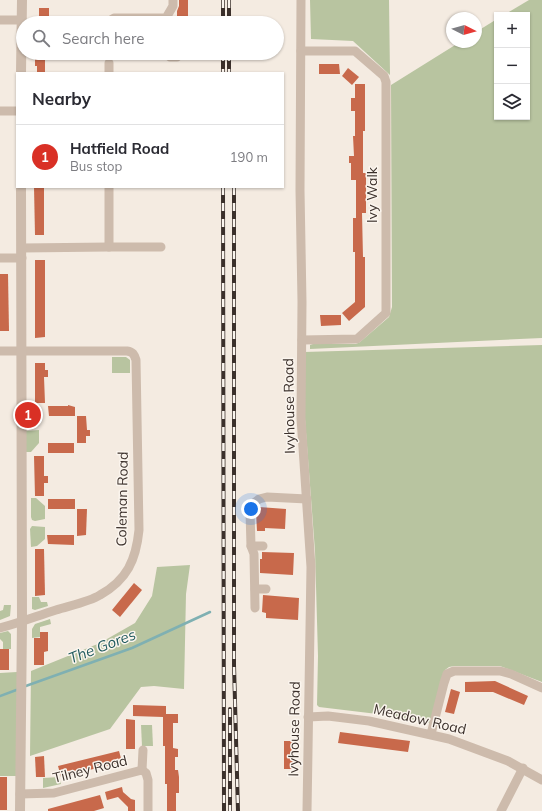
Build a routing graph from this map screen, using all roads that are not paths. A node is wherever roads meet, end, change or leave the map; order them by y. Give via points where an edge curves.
1 (22, 0) edge
2 (173, 0) edge
3 (301, 0) edge
4 (22, 16) edge
5 (169, 16) edge
6 (0, 20) edge
7 (16, 20) edge
8 (301, 51) junction
9 (22, 60) edge
10 (110, 60) edge
11 (22, 72) edge
12 (109, 72) edge
13 (0, 111) edge
14 (16, 111) edge
15 (21, 188) edge
16 (109, 188) edge
17 (109, 246) junction
18 (161, 247) dead end
19 (22, 253) junction
20 (0, 258) edge
21 (302, 340) junction
22 (21, 350) junction
23 (0, 351) edge
24 (307, 499) junction
25 (251, 546) junction
26 (263, 546) dead end
27 (255, 589) junction
28 (266, 589) dead end
29 (255, 608) dead end
30 (22, 620) junction
31 (0, 628) edge
32 (542, 688) edge
33 (308, 717) junction
34 (431, 734) junction
35 (143, 750) dead end
36 (523, 768) junction
37 (142, 770) junction
38 (542, 780) edge
39 (20, 794) junction
40 (20, 811) edge
41 (148, 811) edge
42 (307, 811) edge
43 (500, 811) edge

1 - 4 street
2 - 5 street
3 - 8 street, Ivyhouse Road
6 - 7 street
8 - 21 street, Ivyhouse Road
8 - 21 street, Ivy Walk via 355,51 384,76 386,82 386,313 356,339
9 - 11 street
10 - 12 street
13 - 14 street
15 - 19 street
16 - 17 street
17 - 18 street
17 - 19 street
19 - 20 street
19 - 22 street
21 - 24 street, Ivyhouse Road via 302,418
22 - 23 street
22 - 30 street
22 - 30 street, Coleman Road via 127,351 134,354 139,530 132,562 114,586 99,596
24 - 25 street via 267,497 254,503 250,511
24 - 33 street, Ivyhouse Road via 311,567
25 - 26 street
25 - 27 street via 254,554
27 - 28 street
27 - 29 street
30 - 31 street, Coleman Road
30 - 39 street
32 - 34 street via 500,671 454,671 447,674
33 - 34 street, Meadow Road via 328,716 364,720
33 - 42 street, Ivyhouse Road
34 - 36 street, Meadow Road via 473,747
35 - 37 street, Tilney Road
36 - 38 street, Meadow Road
36 - 43 street
37 - 39 street, Tilney Road via 54,793
37 - 41 street, Tilney Road via 148,780
39 - 40 street

